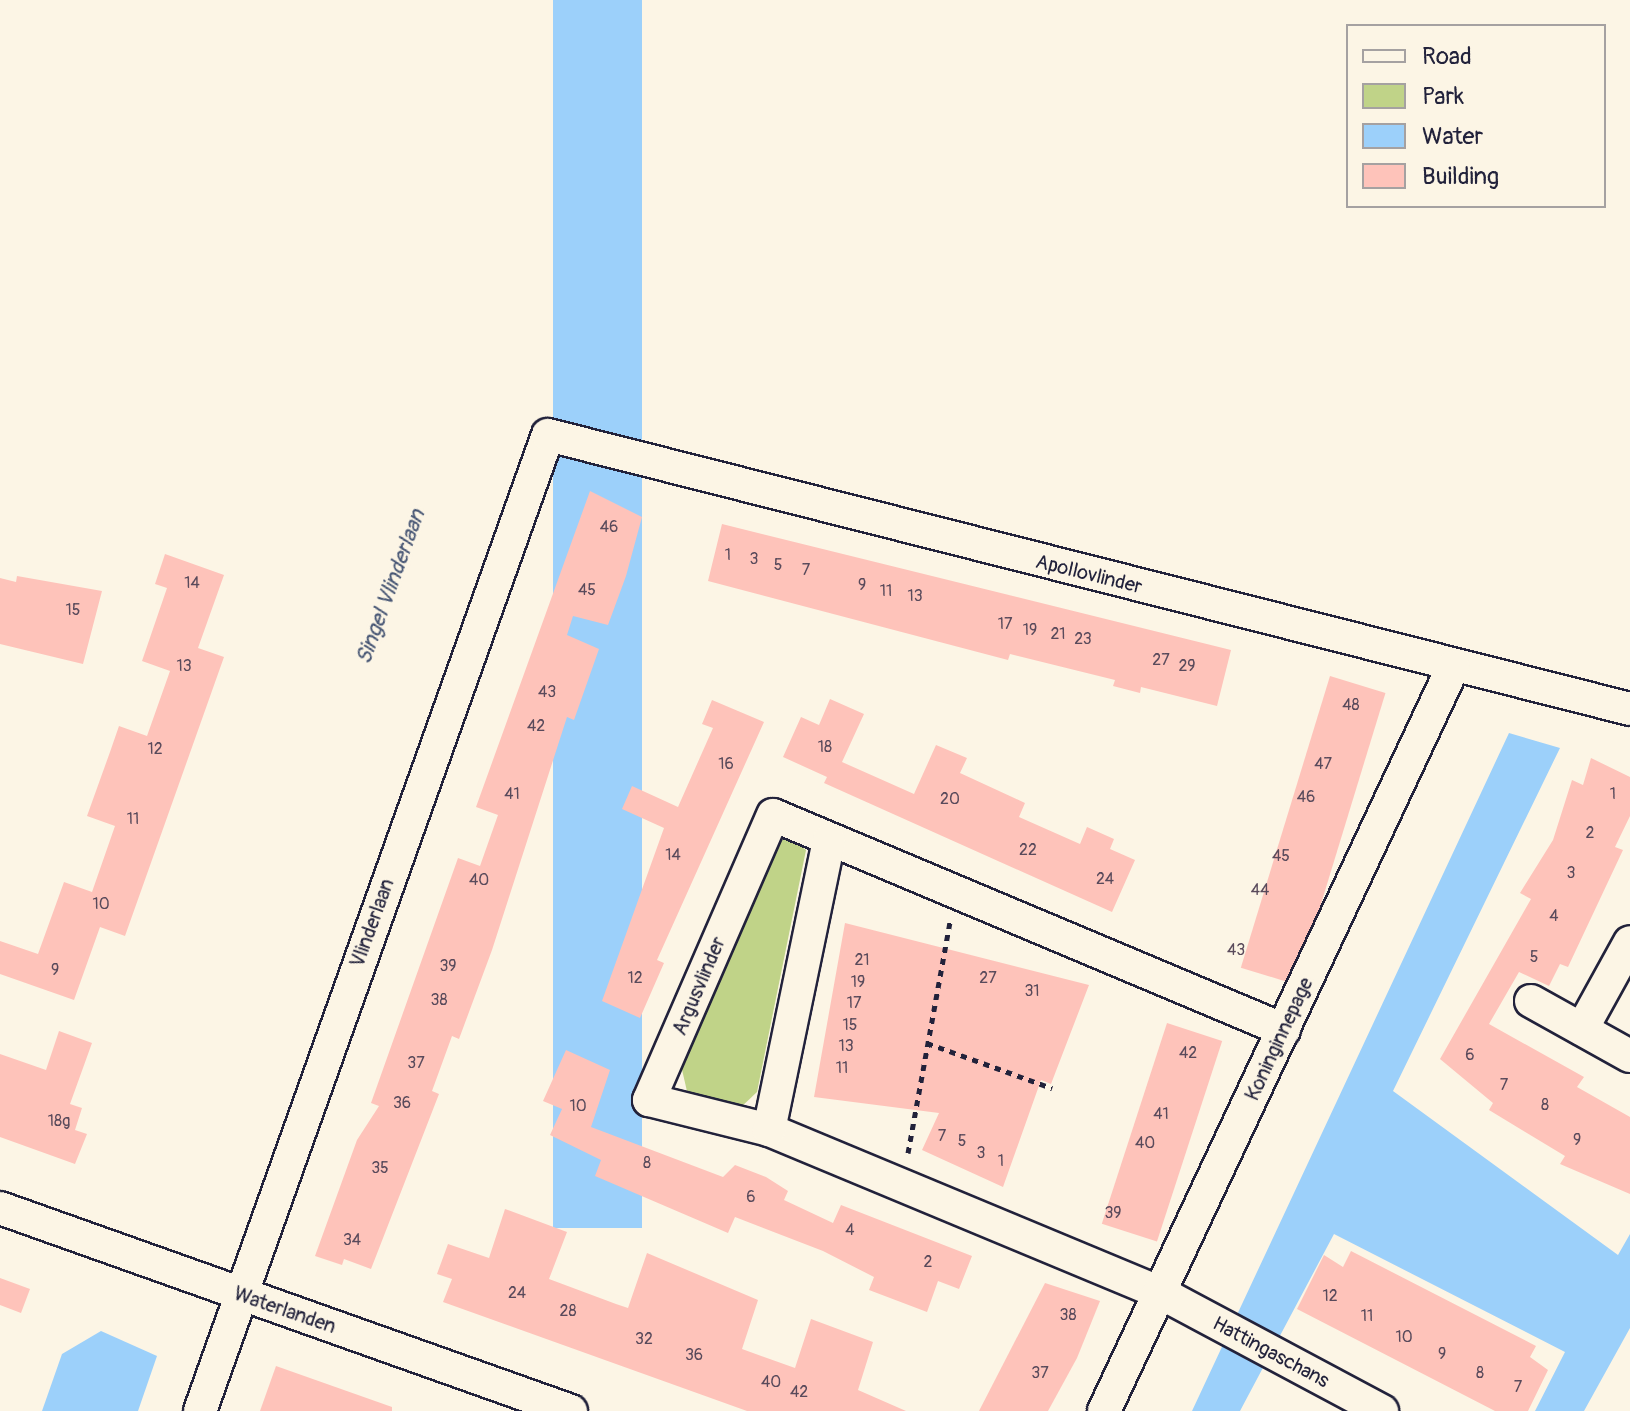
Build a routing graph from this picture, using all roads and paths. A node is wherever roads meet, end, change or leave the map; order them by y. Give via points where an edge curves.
1 (548, 435) joint
2 (1453, 667) junction
3 (1630, 709) edge
4 (829, 840) junction
5 (955, 893) junction
6 (1630, 942) edge
7 (1531, 1001) dead end
8 (1582, 1029) junction
9 (1284, 1030) junction
10 (927, 1043) junction
11 (1630, 1056) edge
12 (1052, 1088) dead end
13 (769, 1130) junction
14 (902, 1185) junction
15 (0, 1208) edge
16 (1159, 1292) junction
17 (239, 1294) junction
18 (566, 1410) edge
19 (200, 1411) edge
20 (1104, 1411) edge
21 (1382, 1411) edge

1 - 2 street, Apollovlinder
1 - 17 street, Vlinderlaan
2 - 3 street, Apollovlinder
2 - 9 street, Koninginnepage
4 - 5 street, Argusvlinder
4 - 13 street
4 - 13 street, Argusvlinder via 773,815 649,1100
5 - 9 street, Argusvlinder
5 - 10 path
6 - 8 street
7 - 8 street
8 - 11 street
9 - 16 street, Koninginnepage
10 - 12 path
10 - 14 path
13 - 14 street, Argusvlinder
14 - 16 street, Argusvlinder
15 - 17 street, Waterlanden
16 - 20 street, Koninginnepage
16 - 21 street, Hattingaschans
17 - 18 street, Waterlanden
17 - 19 street, Vlinderlaan

